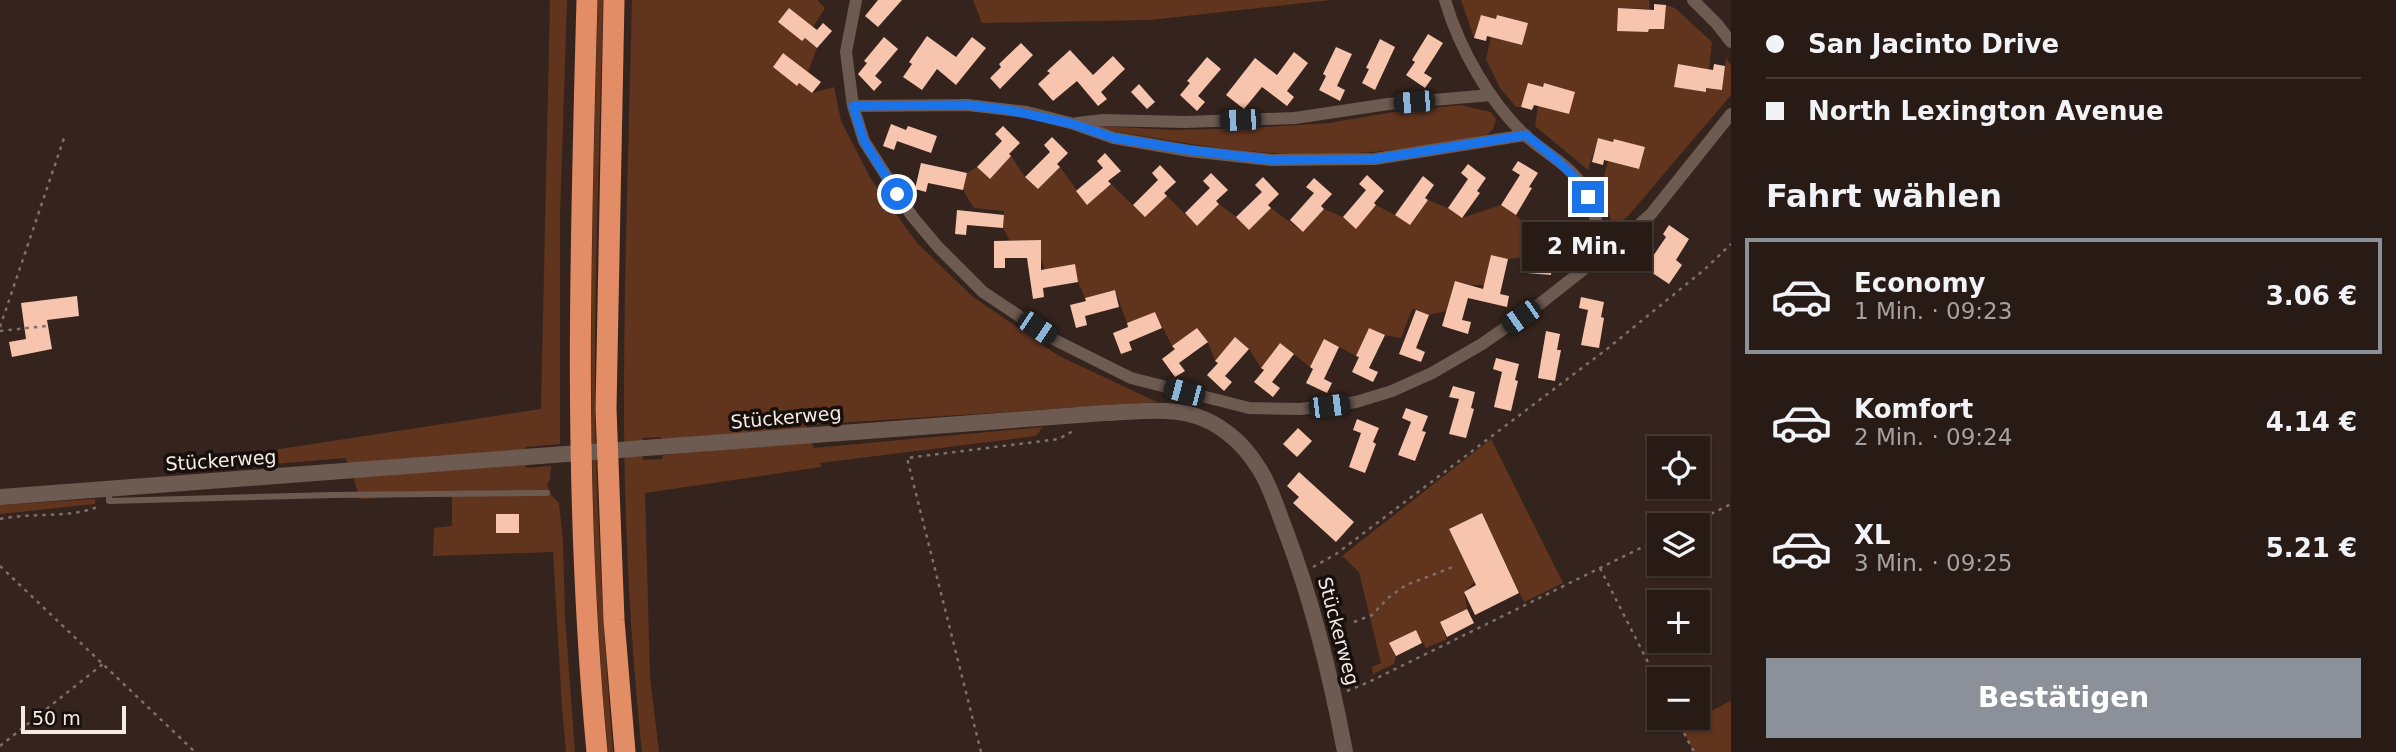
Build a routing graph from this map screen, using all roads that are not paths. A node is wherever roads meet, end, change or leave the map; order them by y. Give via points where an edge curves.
1 (587, 0) edge
2 (614, 0) edge
3 (856, 0) edge
4 (1445, 0) edge
5 (1693, 0) edge
6 (1731, 42) edge
7 (1491, 95) junction
8 (853, 106) junction
9 (1731, 114) edge
10 (1073, 124) junction
11 (1526, 135) junction
12 (1602, 254) junction
13 (109, 489) junction
14 (547, 493) dead end
15 (0, 497) edge
16 (597, 752) edge
17 (625, 752) edge
18 (1345, 752) edge

1 - 16 highway via 579,406
2 - 17 highway via 607,423 614,620
3 - 8 street via 846,52
4 - 7 street via 1469,60
5 - 6 street
7 - 10 street via 1295,118
7 - 11 street
8 - 10 street via 968,105 1027,112
8 - 12 street via 864,141 912,216 983,292 1055,340 1131,378 1249,408 1301,409 1356,402 1392,391 1482,344
9 - 12 street via 1651,214
10 - 11 street via 1114,138 1271,160 1375,159
11 - 12 street via 1580,182 1596,221
13 - 14 lane via 109,501
13 - 15 street, Stückerweg
13 - 18 street, Stückerweg via 1174,411 1224,430 1256,463 1268,484 1301,573

